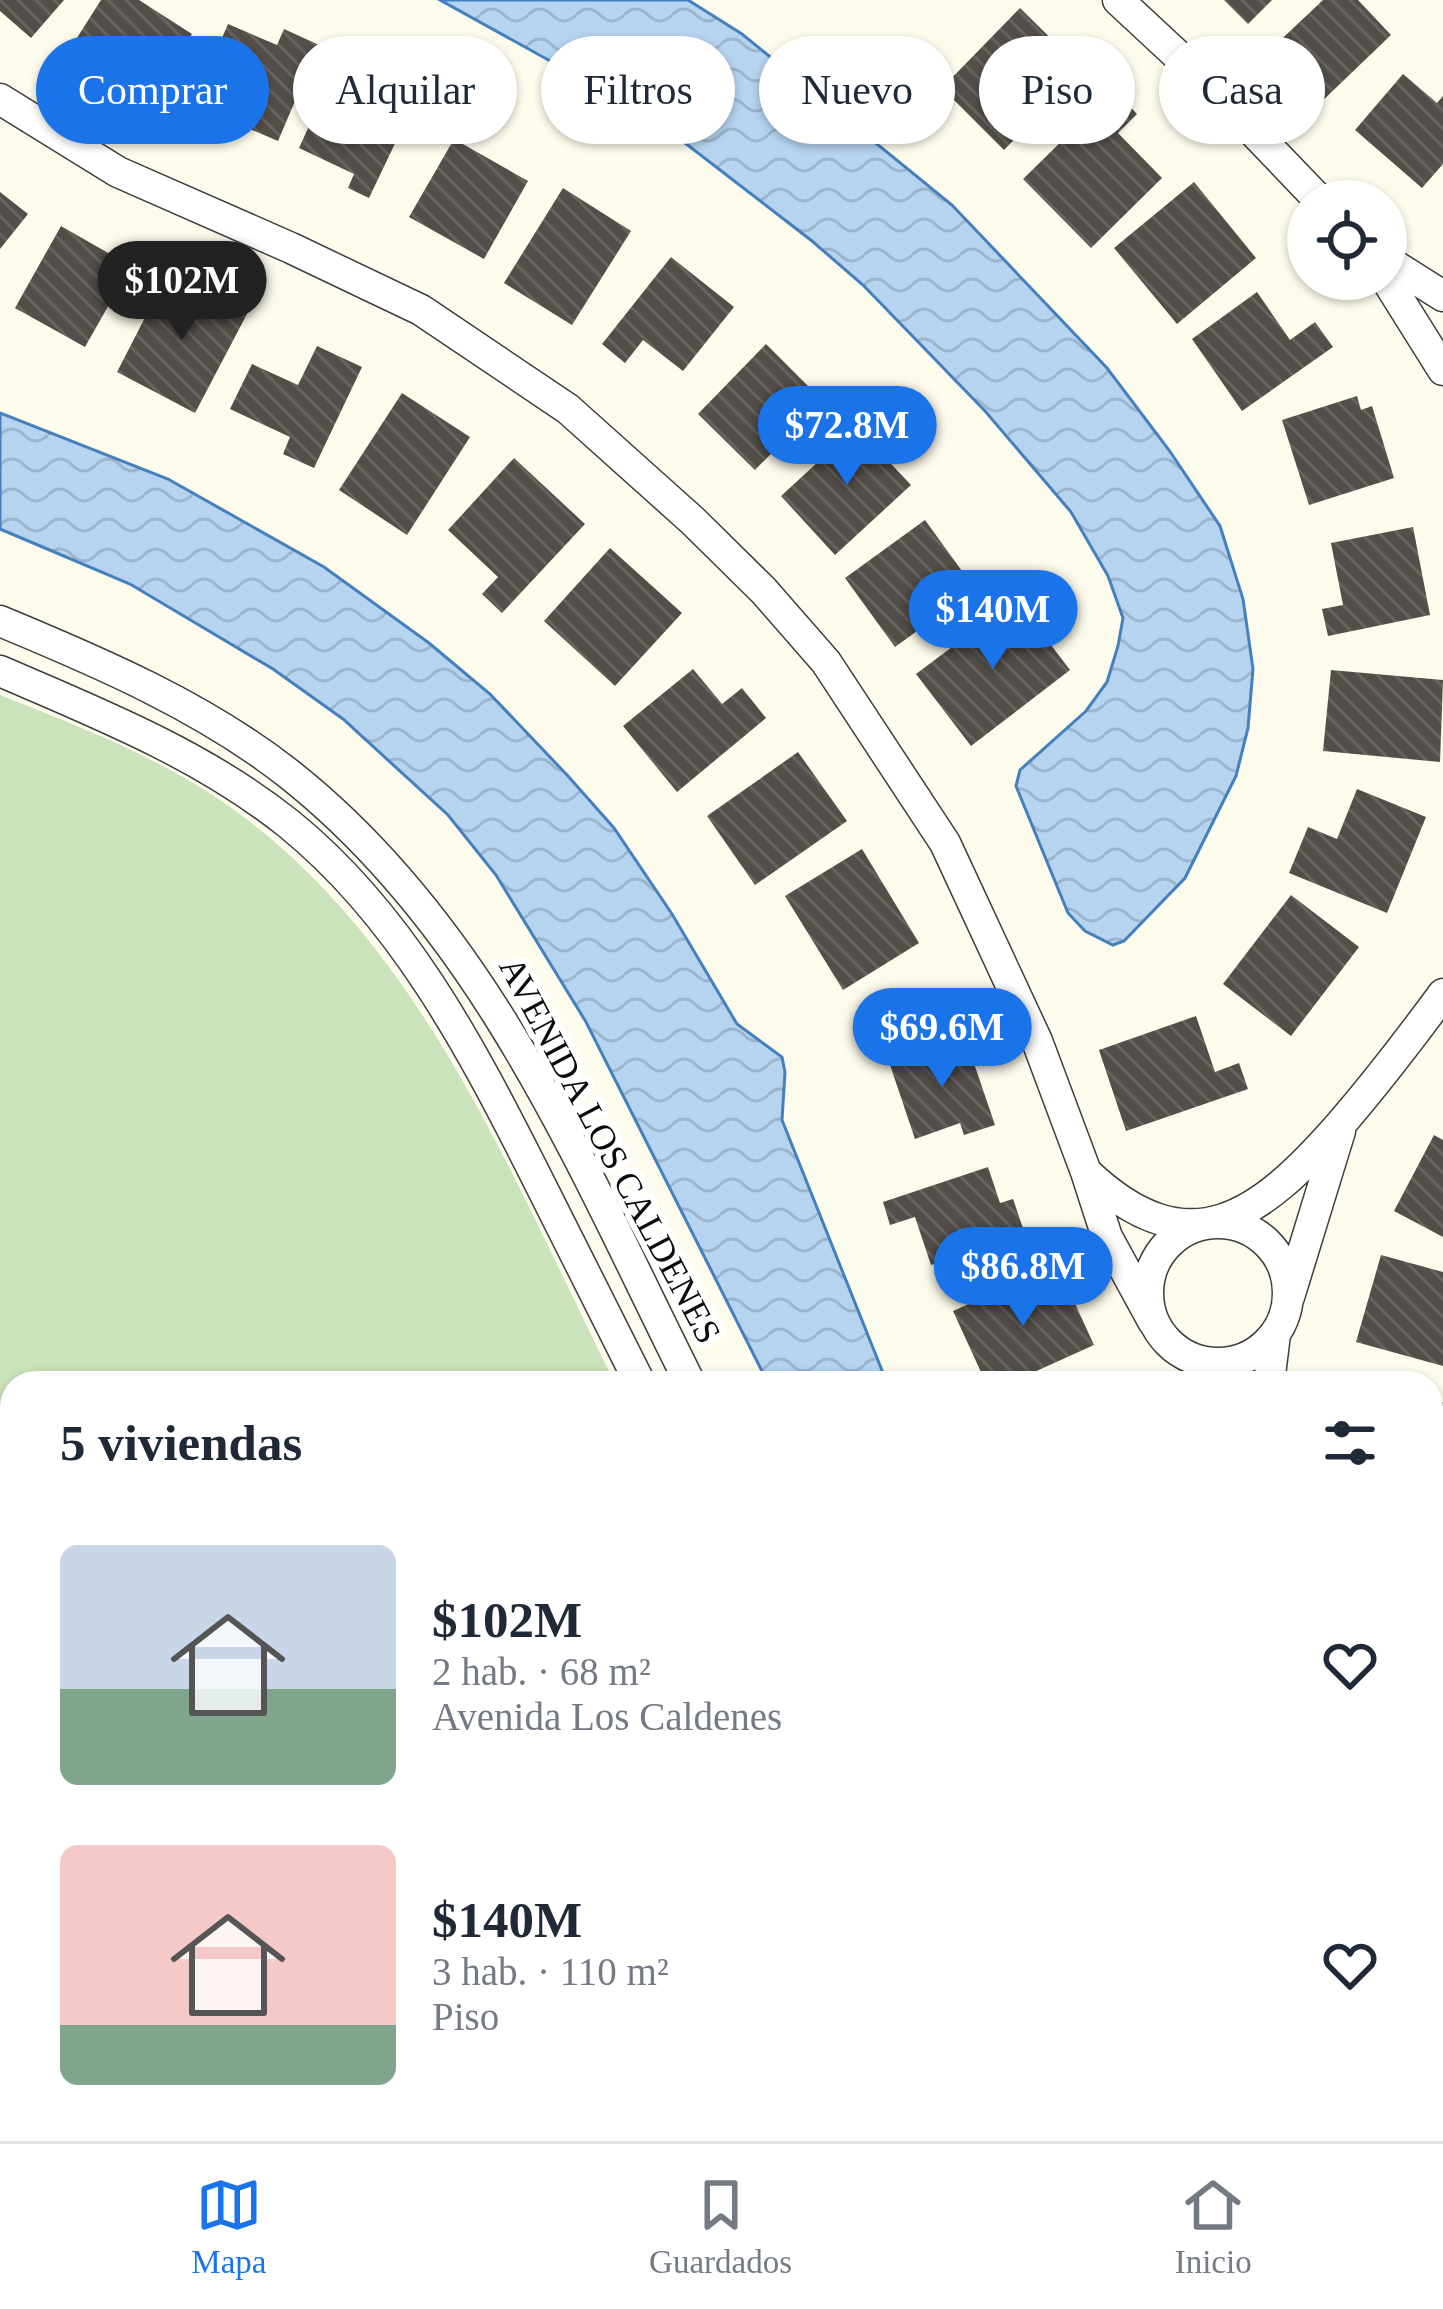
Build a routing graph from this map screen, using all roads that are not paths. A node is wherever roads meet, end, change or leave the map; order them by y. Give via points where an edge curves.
1 (1118, 0) edge
2 (0, 99) edge
3 (1300, 180) edge
4 (1407, 273) edge
5 (1443, 296) edge
6 (1399, 300) edge
7 (1443, 370) edge
8 (0, 621) edge
9 (0, 671) edge
10 (1443, 994) edge
11 (1344, 1120) junction
12 (1086, 1172) junction
13 (1208, 1223) junction
14 (1288, 1300) junction
15 (1154, 1321) junction
16 (1275, 1334) junction
17 (1177, 1350) junction
18 (634, 1371) edge
19 (684, 1371) edge
20 (1187, 1371) edge
21 (1270, 1371) edge

1 - 3 street
2 - 12 street via 118,172 421,310 568,410 764,591 826,662 945,843
4 - 5 street
6 - 7 street
8 - 19 street, AVENIDA LOS CALDENES via 165,696 270,761 401,882 508,1025
9 - 18 street via 154,738 217,775 288,824 382,918 464,1038
10 - 11 street
11 - 13 street via 1260,1204
11 - 14 street
12 - 13 street via 1146,1215
12 - 15 street via 1107,1237
13 - 14 street via 1250,1229 1268,1242 1288,1279
13 - 15 street via 1170,1241 1157,1258 1149,1278
14 - 16 street
15 - 17 street
16 - 17 street via 1240,1360 1196,1360
16 - 21 street
17 - 20 street

